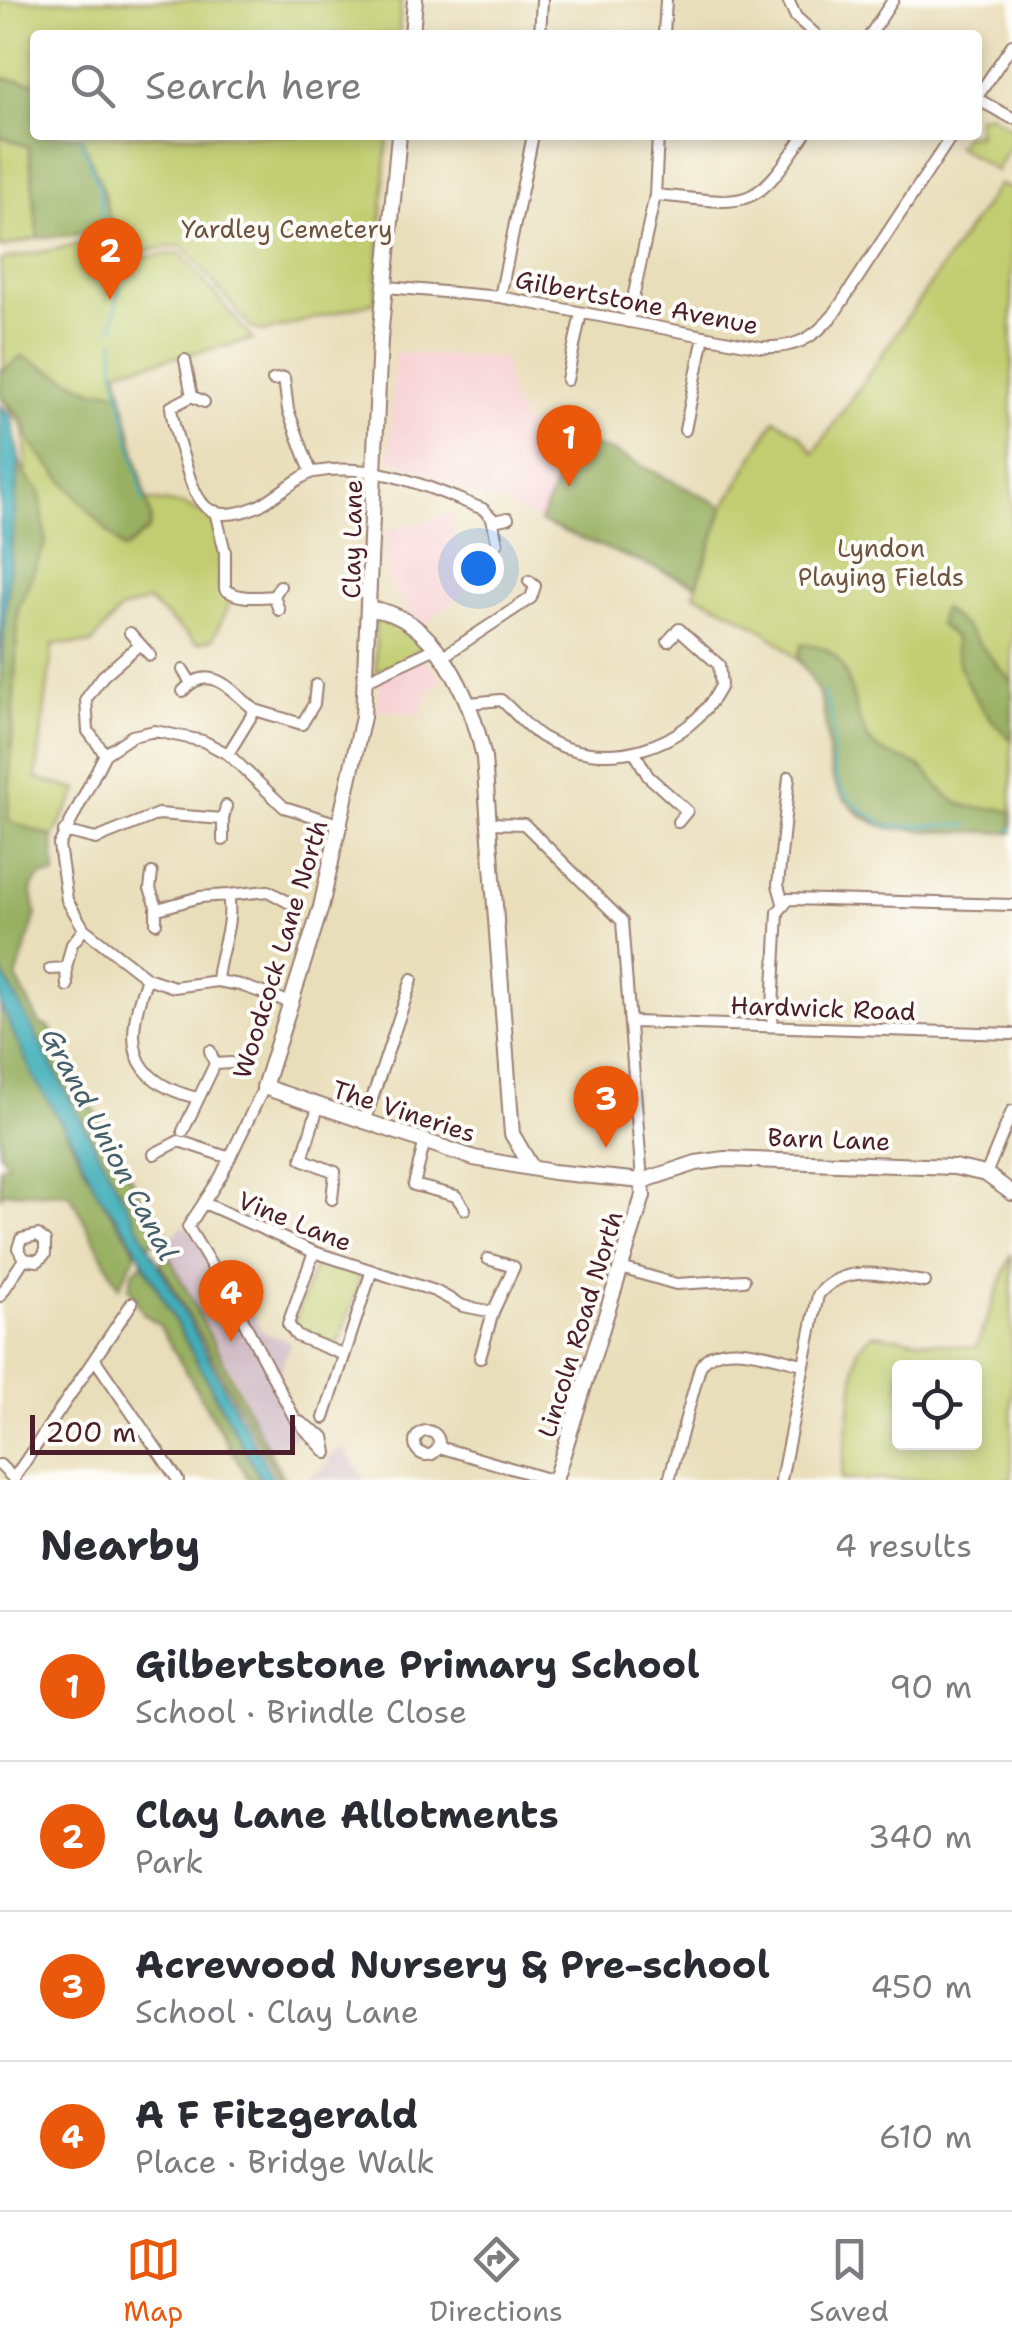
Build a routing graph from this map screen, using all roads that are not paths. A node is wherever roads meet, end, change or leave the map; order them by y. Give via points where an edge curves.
1 (415, 0) edge
2 (542, 0) edge
3 (666, 0) edge
4 (788, 0) edge
5 (893, 0) edge
6 (412, 30) edge
7 (540, 30) edge
8 (664, 30) edge
9 (810, 30) edge
10 (873, 30) edge
11 (1012, 45) edge
12 (982, 90) edge
13 (982, 101) edge
14 (1012, 118) edge
15 (399, 140) edge
16 (532, 140) edge
17 (658, 140) edge
18 (801, 140) edge
19 (949, 140) edge
20 (655, 195) junction
21 (386, 288) junction
22 (500, 297) junction
23 (580, 313) junction
24 (628, 322) junction
25 (704, 336) junction
26 (184, 360) dead end
27 (297, 376) dead end
28 (567, 380) dead end
29 (192, 396) junction
30 (204, 402) dead end
31 (685, 430) dead end
32 (375, 471) junction
33 (311, 472) junction
34 (215, 511) junction
35 (508, 518) dead end
36 (493, 521) junction
37 (497, 542) dead end
38 (529, 581) dead end
39 (279, 610) dead end
40 (370, 610) junction
41 (130, 632) dead end
42 (668, 641) dead end
43 (140, 644) junction
44 (438, 653) junction
45 (150, 654) dead end
46 (183, 670) dead end
47 (366, 681) junction
48 (316, 685) dead end
49 (469, 703) junction
50 (255, 710) junction
51 (302, 724) junction
52 (312, 734) dead end
53 (635, 753) junction
54 (105, 754) junction
55 (228, 754) junction
56 (789, 777) dead end
57 (226, 806) dead end
58 (222, 819) junction
59 (678, 822) dead end
60 (489, 823) junction
61 (342, 825) junction
62 (64, 831) junction
63 (223, 840) dead end
64 (152, 873) dead end
65 (274, 878) dead end
66 (268, 891) junction
67 (228, 896) junction
68 (288, 902) dead end
69 (782, 904) junction
70 (1012, 905) edge
71 (156, 908) junction
72 (156, 923) dead end
73 (84, 929) junction
74 (66, 968) junction
75 (50, 970) dead end
76 (146, 978) junction
77 (412, 979) dead end
78 (217, 981) junction
79 (67, 986) dead end
80 (289, 1002) junction
81 (632, 1022) junction
82 (772, 1026) junction
83 (1012, 1034) edge
84 (210, 1052) dead end
85 (232, 1063) dead end
86 (215, 1064) junction
87 (264, 1087) junction
88 (196, 1098) junction
89 (318, 1107) junction
90 (1012, 1111) edge
91 (364, 1123) junction
92 (183, 1131) dead end
93 (512, 1134) junction
94 (424, 1144) junction
95 (154, 1154) dead end
96 (288, 1155) dead end
97 (230, 1158) junction
98 (302, 1159) junction
99 (492, 1162) junction
100 (532, 1168) junction
101 (986, 1174) junction
102 (642, 1180) junction
103 (414, 1185) junction
104 (466, 1186) dead end
105 (402, 1194) dead end
106 (1012, 1194) edge
107 (456, 1196) junction
108 (332, 1199) dead end
109 (204, 1202) junction
110 (465, 1209) dead end
111 (314, 1252) junction
112 (488, 1258) dead end
113 (24, 1259) dead end
114 (621, 1268) junction
115 (371, 1273) junction
116 (744, 1280) dead end
117 (925, 1282) dead end
118 (0, 1296) edge
119 (132, 1303) dead end
120 (493, 1312) junction
121 (342, 1354) junction
122 (480, 1358) dead end
123 (96, 1361) junction
124 (803, 1364) junction
125 (324, 1418) dead end
126 (302, 1427) dead end
127 (439, 1447) dead end
128 (0, 1464) edge
129 (14, 1479) edge
130 (178, 1480) edge
131 (553, 1480) edge
132 (669, 1480) edge
133 (781, 1480) edge

1 - 6 street
2 - 7 street
3 - 8 street
4 - 9 street
5 - 10 street
11 - 12 street
13 - 14 street
15 - 21 street, Clay Lane
16 - 22 street
17 - 20 street
18 - 20 street via 756,196
19 - 25 street, Gilbertstone Avenue via 824,327 776,348
20 - 24 street
21 - 22 street, Gilbertstone Avenue
21 - 32 street, Clay Lane
22 - 23 street, Gilbertstone Avenue
23 - 24 street, Gilbertstone Avenue
23 - 28 street
24 - 25 street, Gilbertstone Avenue
25 - 31 street
26 - 29 street
27 - 33 street via 279,379
29 - 30 street
29 - 34 street via 165,405 194,496
32 - 33 street
32 - 36 street via 483,509
32 - 40 street, Clay Lane
33 - 34 street via 256,507
34 - 39 street via 225,589 241,597 277,591
35 - 36 street
36 - 37 street
38 - 44 street via 535,586 531,598
40 - 44 street, Clay Lane via 394,612
40 - 47 street, Woodcock Lane North
41 - 43 street
42 - 53 street via 678,629 719,666 720,686 688,725
43 - 45 street
43 - 54 street via 86,699 88,731
44 - 47 street
44 - 49 street, Clay Lane
46 - 50 street via 187,687 221,680
47 - 61 street, Woodcock Lane North
48 - 51 street
49 - 53 street via 501,700 554,742
49 - 60 street, Clay Lane via 484,758
50 - 51 street
50 - 55 street
51 - 52 street
53 - 59 street via 648,776 687,810
54 - 55 street via 132,736 166,731
54 - 62 street
55 - 61 street via 284,807
56 - 69 street via 778,885
57 - 58 street
58 - 62 street via 158,814 96,839
58 - 63 street
60 - 81 street via 524,824 619,915
60 - 93 street, Clay Lane
61 - 80 street, Woodcock Lane North
62 - 73 street via 60,871
64 - 71 street
65 - 66 street
66 - 67 street
66 - 68 street
67 - 71 street
67 - 78 street via 231,924
69 - 70 street via 795,898
69 - 82 street
71 - 72 street
73 - 74 street
73 - 76 street
74 - 75 street
74 - 79 street
76 - 78 street via 174,987
76 - 88 street via 132,1034 138,1060 160,1084
77 - 91 street
78 - 80 street
80 - 87 street, Woodcock Lane North
81 - 82 street, Hardwick Road
81 - 102 street
82 - 83 street, Hardwick Road
84 - 86 street
85 - 86 street
86 - 88 street
87 - 89 street, The Vineries
87 - 97 street, Woodcock Lane North
88 - 92 street
89 - 91 street, The Vineries
89 - 98 street
90 - 101 street
91 - 94 street, The Vineries
93 - 99 street
93 - 100 street, Clay Lane
94 - 99 street, The Vineries
94 - 103 street
95 - 97 street via 179,1142
96 - 98 street
97 - 109 street, Woodcock Lane North
98 - 108 street via 335,1172
99 - 100 street, The Vineries
100 - 102 street
101 - 102 street, Barn Lane via 942,1166 726,1159
101 - 106 street, Barn Lane
102 - 114 street, Lincoln Road North
103 - 105 street
103 - 107 street
104 - 107 street
107 - 110 street
109 - 111 street, Vine Lane
109 - 126 street, Woodcock Lane North via 188,1227
111 - 115 street, Vine Lane
111 - 121 street via 288,1324 297,1336
112 - 120 street via 514,1267
113 - 118 street
114 - 116 street via 676,1284 732,1287
114 - 131 street, Lincoln Road North
115 - 120 street, Vine Lane
115 - 121 street, Vine Lane
117 - 124 street via 860,1272 828,1284 816,1300
119 - 123 street
120 - 122 street
121 - 125 street, Vine Lane
123 - 129 street
123 - 130 street
124 - 132 street via 726,1350 708,1356
124 - 133 street
127 - 131 street
128 - 129 street

